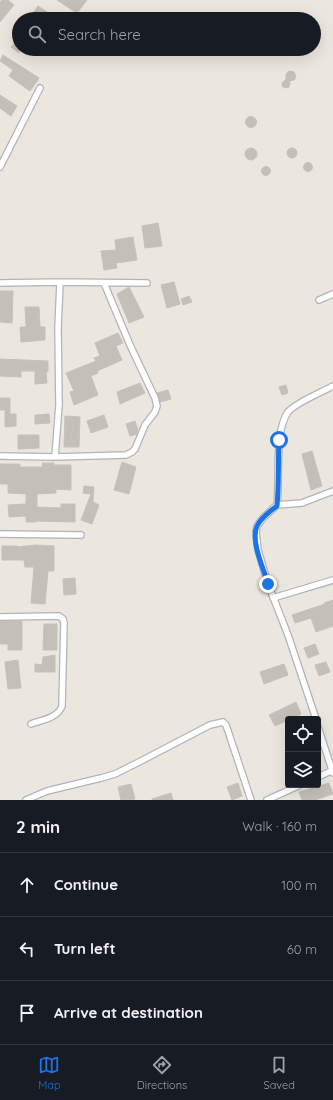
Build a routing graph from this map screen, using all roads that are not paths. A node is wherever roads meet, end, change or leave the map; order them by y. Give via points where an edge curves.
1 (40, 88) dead end
2 (0, 167) edge
3 (60, 282) junction
4 (0, 283) edge
5 (104, 283) junction
6 (147, 283) dead end
7 (333, 294) edge
8 (319, 300) dead end
9 (333, 386) edge
10 (0, 456) edge
11 (55, 457) junction
12 (333, 490) edge
13 (277, 506) junction
14 (0, 534) edge
15 (81, 535) dead end
16 (333, 580) edge
17 (273, 598) junction
18 (0, 617) edge
19 (315, 716) edge
20 (31, 724) dead end
21 (321, 736) edge
22 (333, 771) edge
23 (321, 776) edge
24 (293, 788) edge
25 (26, 800) edge
26 (252, 800) edge
27 (267, 800) edge

1 - 2 street
3 - 4 street
3 - 5 street
3 - 11 street via 59,405
5 - 6 street
5 - 11 street via 157,406 132,452 126,455
7 - 8 street
9 - 13 street via 294,406 284,419 279,440
10 - 11 street
12 - 13 street via 302,503
13 - 17 street via 263,518 256,532 258,550
14 - 15 street
16 - 17 street
17 - 19 street
18 - 20 street via 59,616 63,619 62,706 56,714
21 - 22 street
22 - 23 street
24 - 27 street
25 - 26 street via 47,791 115,774 210,725 223,722

